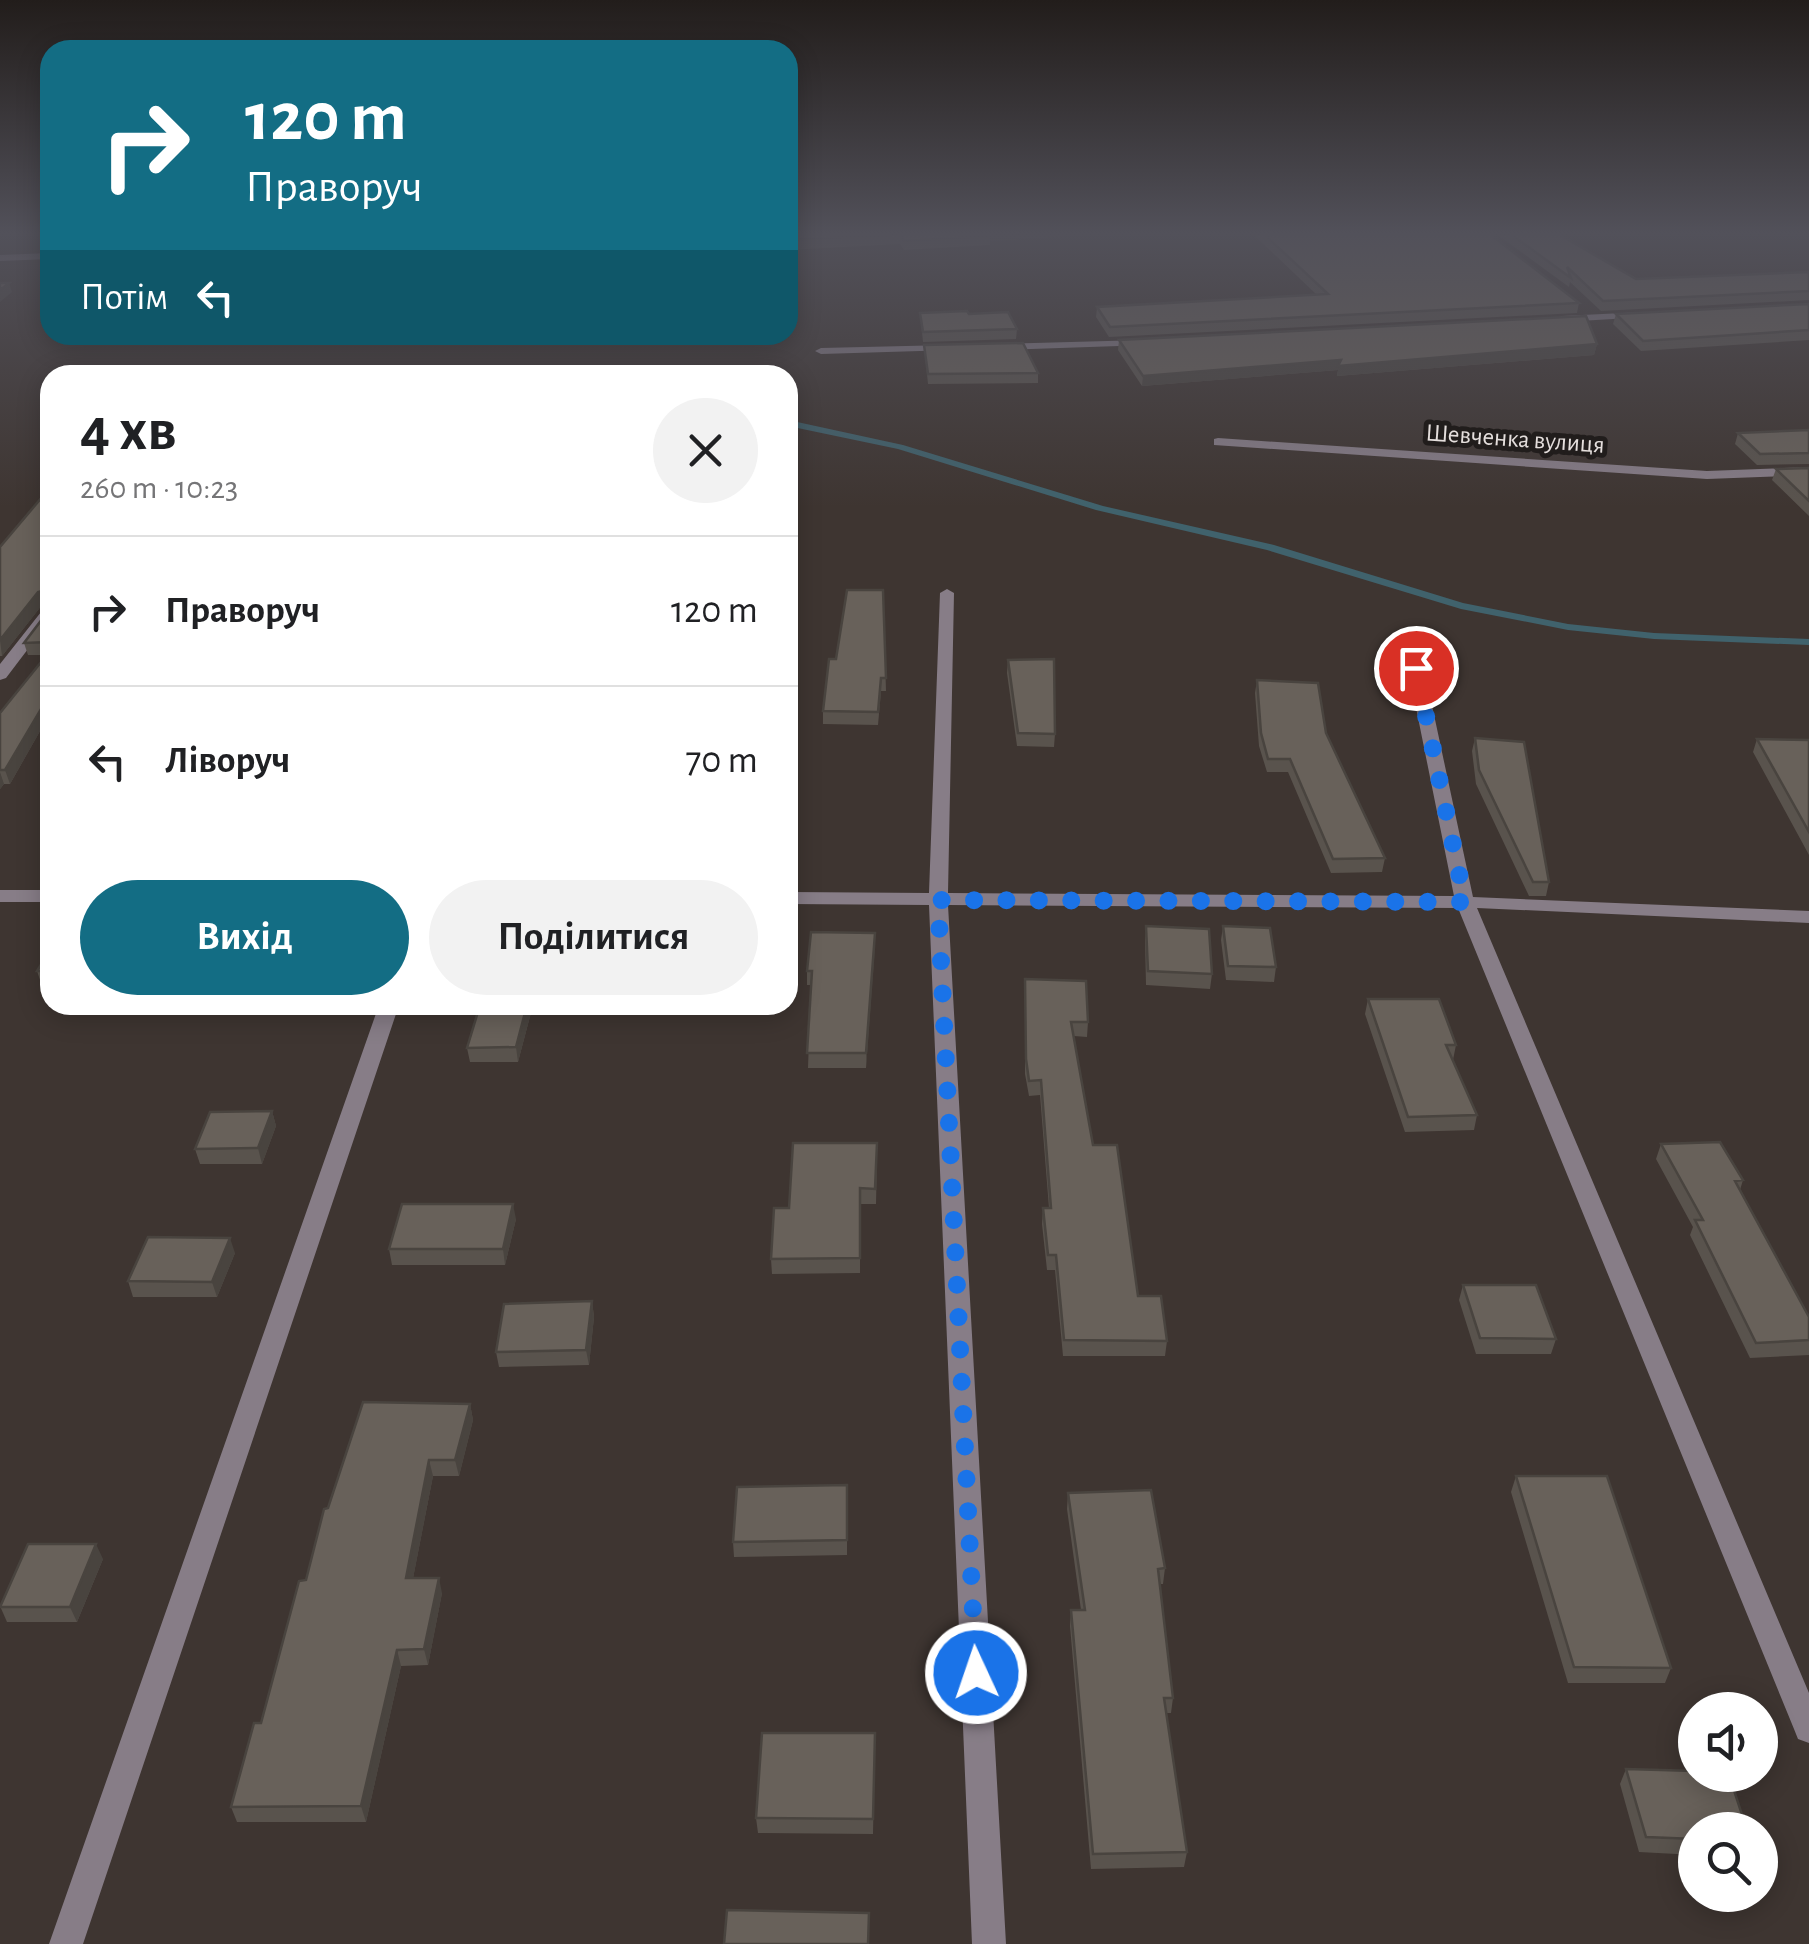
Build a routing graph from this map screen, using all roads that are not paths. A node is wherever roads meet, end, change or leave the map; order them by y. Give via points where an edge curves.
1 (1159, 342) edge
2 (980, 347) edge
3 (960, 348) edge
4 (821, 351) dead end
5 (1218, 442) dead end
6 (1809, 471) edge
7 (948, 593) dead end
8 (40, 623) edge
9 (1416, 668) dead end
10 (0, 675) edge
11 (0, 896) edge
12 (40, 896) edge
13 (798, 898) edge
14 (938, 900) junction
15 (1465, 902) junction
16 (1809, 916) edge
17 (386, 1015) edge
18 (1809, 1729) edge
19 (66, 1944) edge
20 (989, 1944) edge

1 - 2 street
3 - 4 street
5 - 6 street, Шевченка вулиця via 1707,474
7 - 14 street
8 - 10 street
9 - 15 street
11 - 12 street
13 - 14 street
14 - 15 street
14 - 20 street
15 - 16 street
15 - 18 street
17 - 19 street

